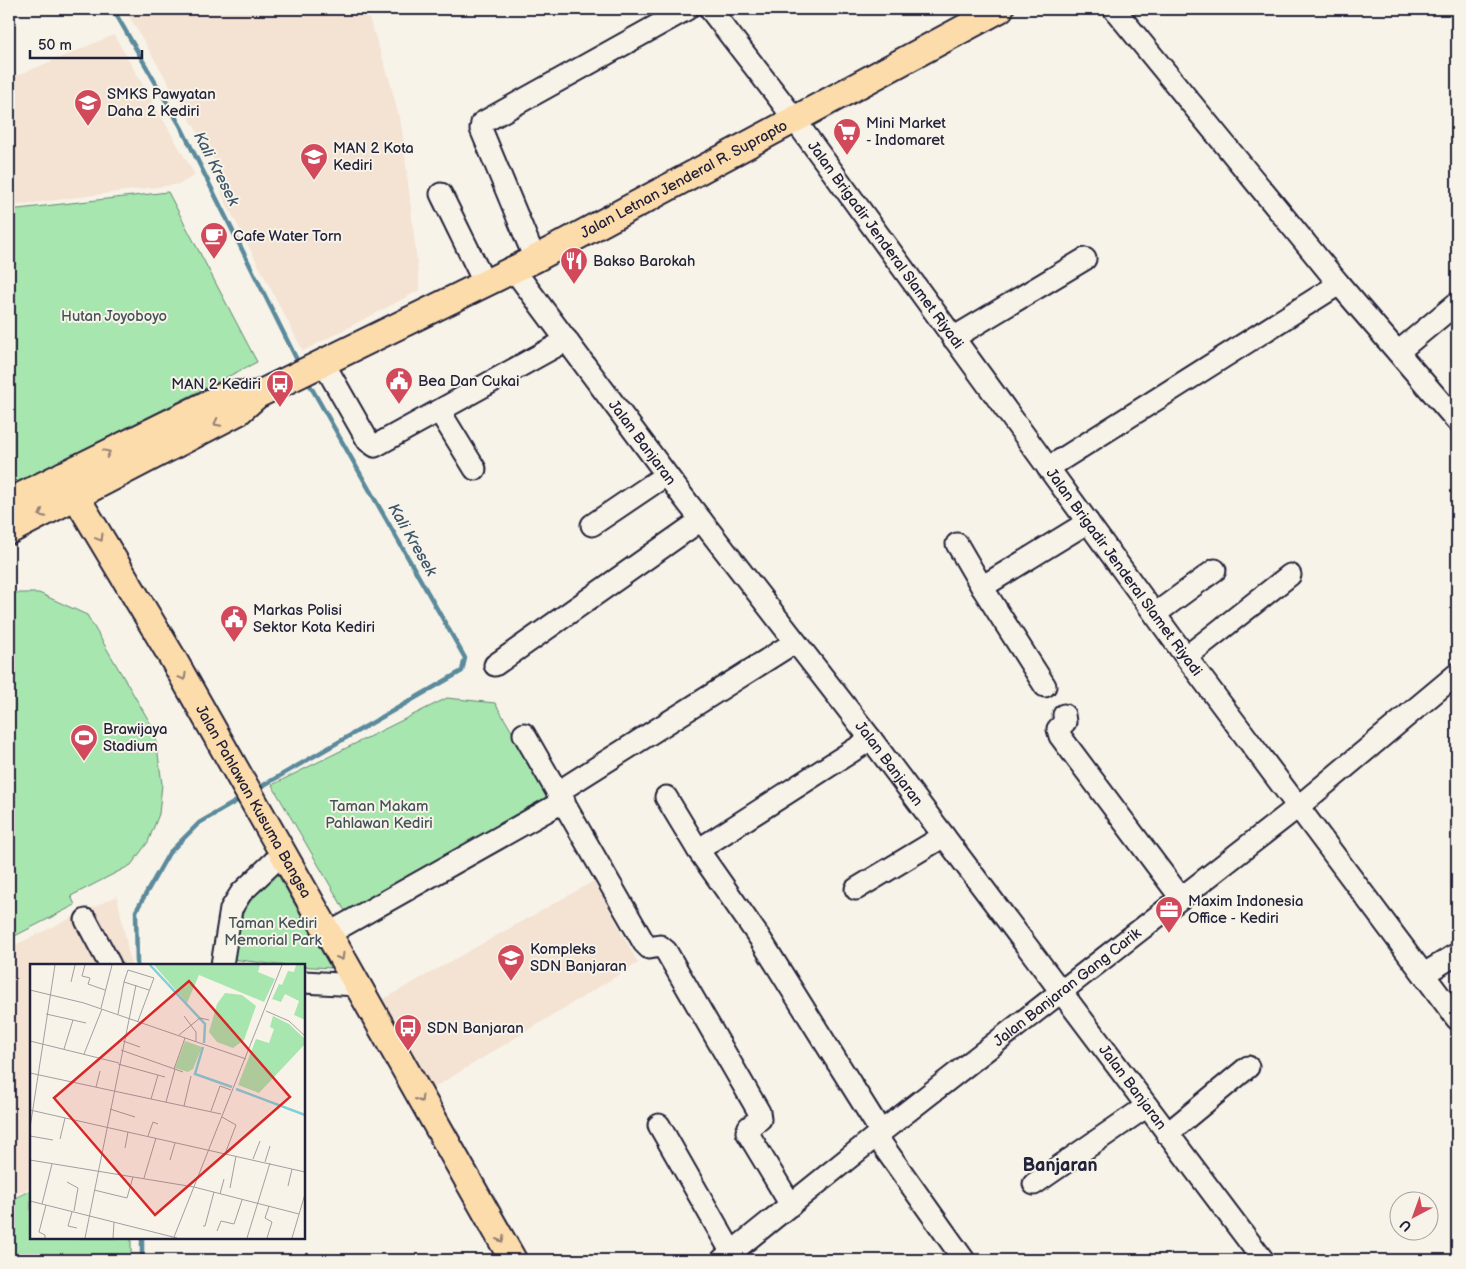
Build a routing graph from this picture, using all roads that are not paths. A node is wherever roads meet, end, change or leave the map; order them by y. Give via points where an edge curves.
1 (688, 9) edge
2 (710, 9) edge
3 (1000, 9) edge
4 (1114, 9) edge
5 (794, 121) junction
6 (442, 194) dead end
7 (1085, 259) dead end
8 (524, 264) junction
9 (485, 284) junction
10 (1339, 284) junction
11 (1457, 303) edge
12 (953, 338) junction
13 (567, 340) junction
14 (1398, 352) junction
15 (316, 366) junction
16 (440, 412) junction
17 (1457, 421) edge
18 (1048, 468) junction
19 (476, 469) dead end
20 (666, 475) junction
21 (69, 485) junction
22 (9, 502) edge
23 (701, 520) junction
24 (1088, 522) junction
25 (592, 524) dead end
26 (9, 531) edge
27 (957, 544) dead end
28 (1215, 570) dead end
29 (1290, 575) dead end
30 (982, 587) junction
31 (1155, 614) junction
32 (796, 642) junction
33 (1186, 656) junction
34 (495, 665) dead end
35 (1457, 674) edge
36 (1045, 686) dead end
37 (1064, 715) dead end
38 (524, 734) dead end
39 (870, 739) junction
40 (561, 797) junction
41 (666, 797) dead end
42 (1298, 806) junction
43 (944, 836) junction
44 (698, 850) junction
45 (282, 854) junction
46 (856, 889) dead end
47 (1181, 898) junction
48 (86, 920) dead end
49 (328, 934) junction
50 (1457, 954) edge
51 (109, 964) edge
52 (222, 964) edge
53 (1424, 974) junction
54 (357, 985) junction
55 (309, 986) edge
56 (1061, 992) junction
57 (1457, 1019) edge
58 (1248, 1067) dead end
59 (1147, 1106) junction
60 (659, 1124) dead end
61 (879, 1134) junction
62 (1168, 1134) junction
63 (1034, 1184) dead end
64 (791, 1205) junction
65 (727, 1257) edge
66 (513, 1260) edge
67 (964, 1260) edge
68 (1262, 1260) edge

1 - 8 street, Jalan Banjaran via 482,123 481,129
2 - 5 street, Jalan Brigadir Jenderal Slamet Riyadi
3 - 5 main road, Jalan Letnan Jenderal R. Suprapto
4 - 10 street
5 - 8 main road, Jalan Letnan Jenderal R. Suprapto
5 - 12 street, Jalan Brigadir Jenderal Slamet Riyadi
6 - 9 street
7 - 12 street
8 - 9 main road, Jalan Letnan Jenderal R. Suprapto
8 - 13 street, Jalan Banjaran
9 - 15 main road, Jalan Letnan Jenderal R. Suprapto
10 - 14 street
10 - 18 street
11 - 14 street
12 - 18 street, Jalan Brigadir Jenderal Slamet Riyadi
13 - 16 street
13 - 20 street, Jalan Banjaran
14 - 17 street
15 - 16 street via 372,445 380,444
15 - 21 main road, Jalan Letnan Jenderal R. Suprapto via 257,395 238,412
16 - 19 street
18 - 24 street, Jalan Brigadir Jenderal Slamet Riyadi
20 - 23 street, Jalan Banjaran
20 - 25 street
21 - 22 main road
21 -> 26 main road
21 -> 45 main road, Jalan Pahlawan Kusuma Bangsa via 172,657
23 - 32 street, Jalan Banjaran
23 - 34 street
24 - 30 street
24 - 31 street, Jalan Brigadir Jenderal Slamet Riyadi
27 - 30 street
28 - 31 street
29 - 33 street
30 - 36 street
31 - 33 street, Jalan Brigadir Jenderal Slamet Riyadi
32 - 39 street, Jalan Banjaran
32 - 40 street
33 - 42 street, Jalan Brigadir Jenderal Slamet Riyadi
35 - 42 street, Jalan Banjaran Gang Carik
37 - 47 street via 1065,722 1058,729 1060,736
38 - 40 street
39 - 43 street, Jalan Banjaran
39 - 44 street
40 - 49 street
40 - 64 street via 644,943 650,948 660,946 666,951 759,1112 760,1119 749,1127 748,1134
41 - 44 street
42 - 47 street, Jalan Banjaran Gang Carik
42 - 53 street, Jalan Brigadir Jenderal Slamet Riyadi
43 - 46 street
43 - 56 street, Jalan Banjaran
44 - 61 street via 759,938
45 - 49 main road, Jalan Pahlawan Kusuma Bangsa
45 - 52 street via 241,893 231,909
47 - 56 street, Jalan Banjaran Gang Carik
48 - 51 street
49 -> 54 main road, Jalan Pahlawan Kusuma Bangsa
50 - 53 street
53 - 57 street, Jalan Brigadir Jenderal Slamet Riyadi
54 - 55 street
54 -> 66 main road, Jalan Pahlawan Kusuma Bangsa
56 - 59 street, Jalan Banjaran
56 - 61 street, Jalan Banjaran Gang Carik
58 - 62 street
59 - 62 street, Jalan Banjaran
59 - 63 street
60 - 65 street
61 - 64 street, Jalan Banjaran Gang Carik
61 - 67 street
62 - 68 street, Jalan Banjaran
64 - 65 street, Jalan Banjaran Gang Carik

